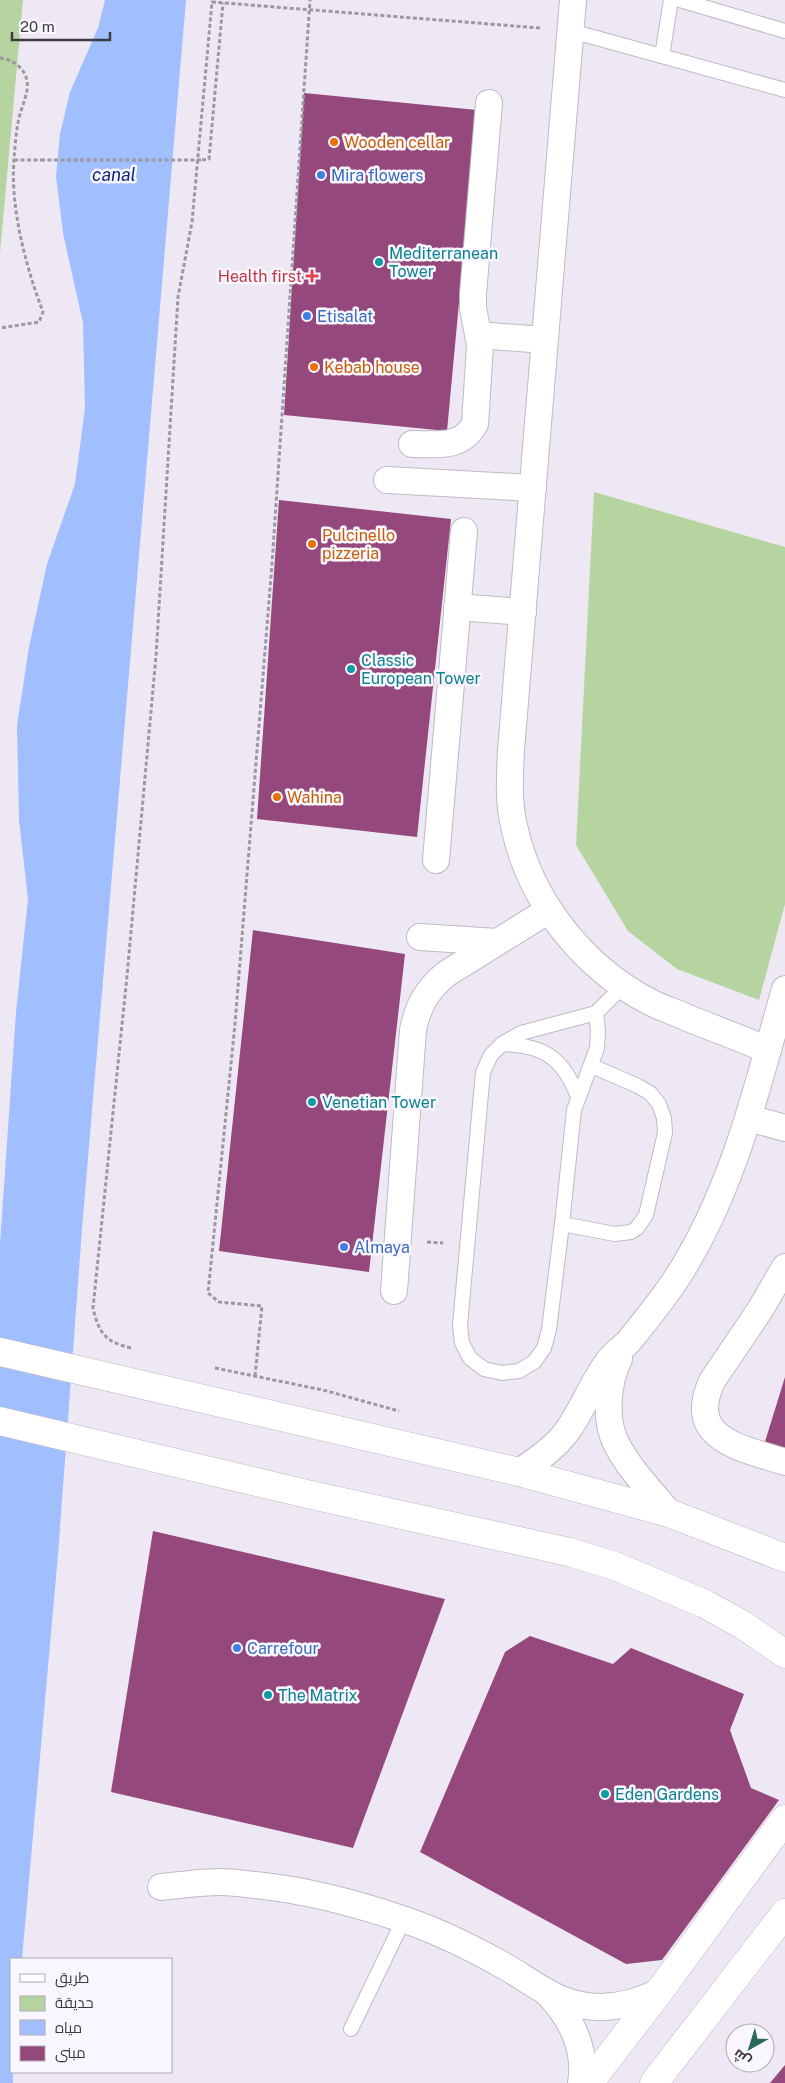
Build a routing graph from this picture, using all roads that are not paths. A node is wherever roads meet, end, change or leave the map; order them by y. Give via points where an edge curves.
1 (573, 0) edge
2 (671, 0) edge
3 (680, 0) edge
4 (571, 31) junction
5 (785, 31) edge
6 (662, 56) junction
7 (785, 90) edge
8 (489, 103) dead end
9 (478, 335) junction
10 (544, 340) junction
11 (412, 444) dead end
12 (387, 480) dead end
13 (533, 488) junction
14 (464, 531) dead end
15 (457, 607) junction
16 (523, 612) junction
17 (436, 860) dead end
18 (549, 910) junction
19 (420, 937) dead end
20 (497, 942) junction
21 (623, 986) junction
22 (785, 988) edge
23 (596, 1013) junction
24 (502, 1044) junction
25 (768, 1050) junction
26 (592, 1066) junction
27 (578, 1097) junction
28 (749, 1118) junction
29 (785, 1128) edge
30 (562, 1224) junction
31 (785, 1267) edge
32 (394, 1291) dead end
33 (628, 1343) junction
34 (0, 1352) edge
35 (0, 1421) edge
36 (785, 1462) edge
37 (519, 1472) junction
38 (669, 1513) junction
39 (785, 1558) edge
40 (785, 1654) edge
41 (785, 1819) edge
42 (161, 1887) dead end
43 (785, 1913) edge
44 (404, 1919) junction
45 (544, 1990) junction
46 (659, 1992) junction
47 (351, 2030) dead end
48 (581, 2083) edge
49 (589, 2083) edge
50 (654, 2083) edge

1 - 4 street
2 - 6 lane
3 - 5 lane
4 - 6 lane
4 - 10 street
6 - 7 lane
8 - 9 street via 473,294
9 - 10 street
9 - 11 street via 477,415 470,433 454,443
10 - 13 street
12 - 13 street
13 - 16 street
14 - 15 street
15 - 16 street
15 - 17 street
16 - 18 street via 509,788 514,826 524,861
18 - 20 street
18 - 21 street via 571,940
19 - 20 street
20 - 32 street via 433,985 416,1014
21 - 23 lane
21 - 25 street via 653,1003
22 - 25 street
23 - 24 lane via 521,1033
23 - 26 lane via 597,1048
24 - 27 lane via 542,1050 571,1078
24 - 30 lane via 491,1055 483,1072 460,1325 462,1342 470,1358 484,1368 502,1373 519,1371 534,1362 544,1348
25 - 28 street
26 - 27 lane
26 - 30 lane via 650,1093 659,1104 665,1133 646,1215 637,1228 615,1234
27 - 30 lane via 572,1124
28 - 29 street
28 - 33 street via 713,1214 688,1260
31 - 36 street via 712,1381 704,1408 716,1435 728,1443
33 - 37 street via 611,1358 599,1375 567,1431 553,1447
33 - 38 street via 616,1366 609,1392 610,1419 616,1444
34 - 37 main road
35 - 40 main road via 569,1552 615,1566 704,1604
37 - 38 main road
38 - 39 main road
41 - 46 main road
42 - 44 street via 222,1882 284,1888 345,1901
43 - 50 main road
44 - 45 street via 452,1939
44 - 47 lane
45 - 46 street via 561,2000 601,2008 641,2001
45 - 48 street via 558,2004 577,2038 582,2058
46 - 49 main road

